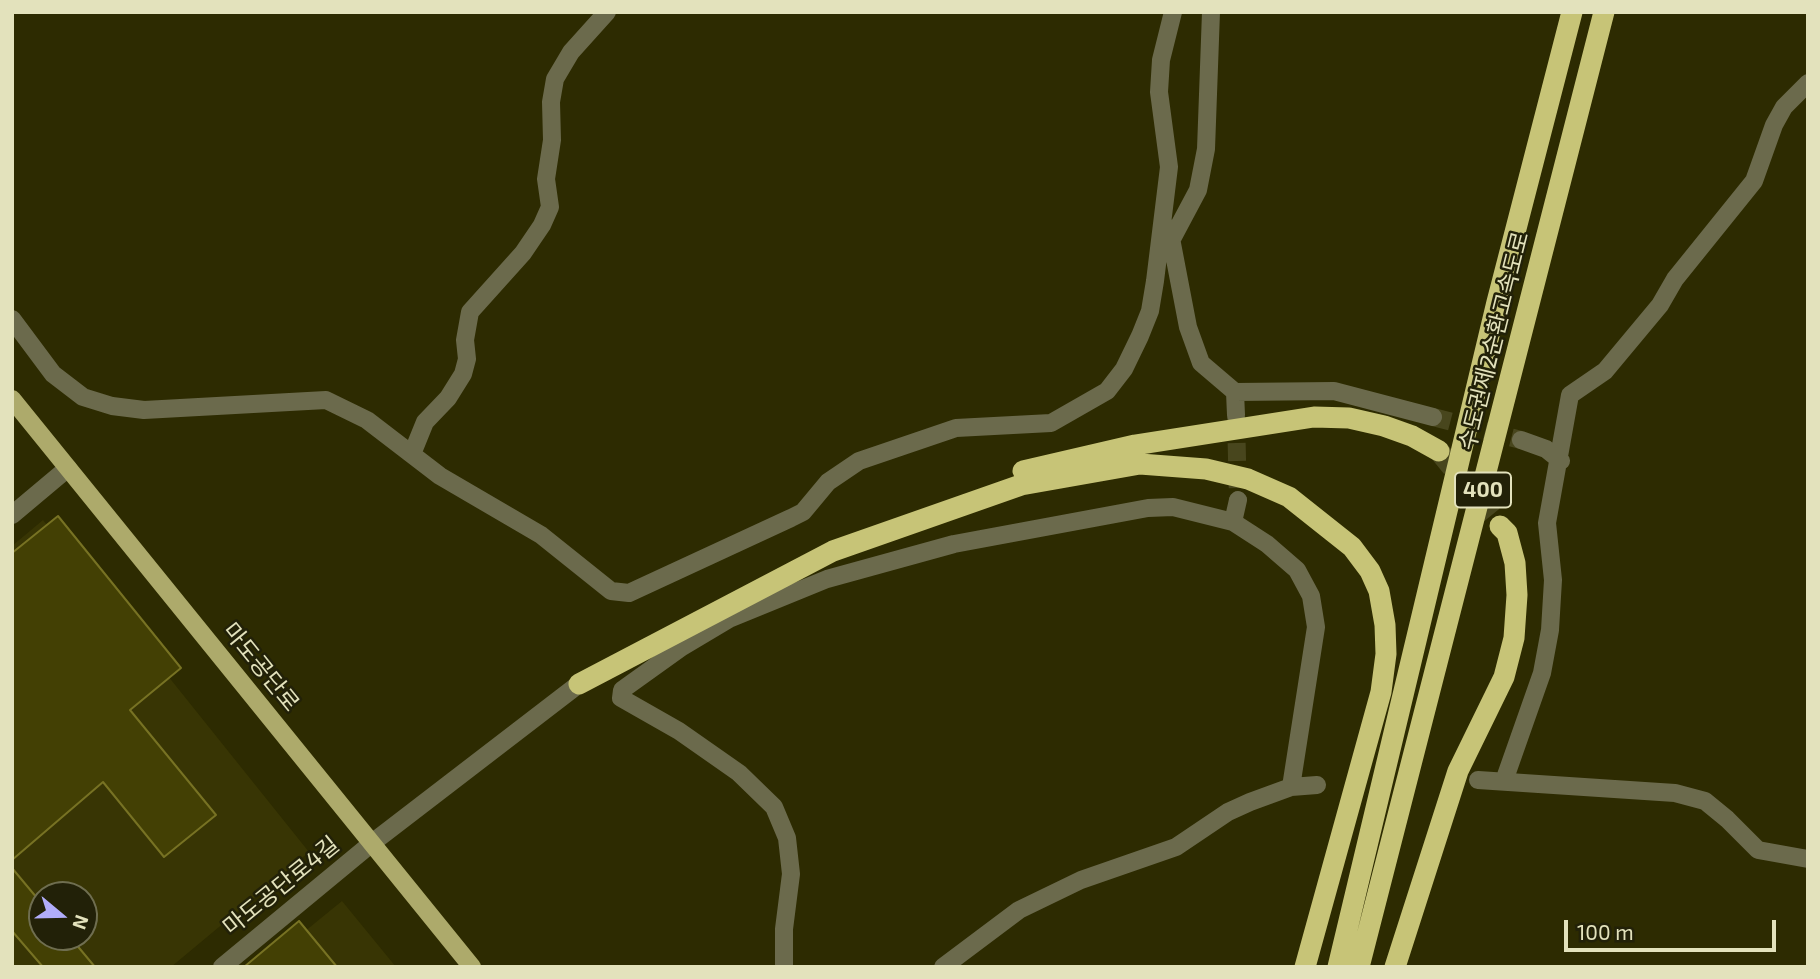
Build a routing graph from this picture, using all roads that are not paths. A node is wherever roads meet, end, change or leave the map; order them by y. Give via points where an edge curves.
1 (607, 12) edge
2 (1173, 12) edge
3 (1211, 12) edge
4 (1572, 12) edge
5 (1604, 12) edge
6 (1808, 83) edge
7 (1162, 208) junction
8 (1173, 237) junction
9 (12, 319) edge
10 (1235, 392) junction
11 (12, 399) edge
12 (1236, 415) tunnel mouth
13 (1433, 417) tunnel mouth
14 (1521, 440) tunnel mouth
15 (1439, 452) tunnel mouth
16 (412, 454) junction
17 (1561, 461) junction
18 (68, 468) junction
19 (1238, 500) tunnel mouth
20 (12, 515) edge
21 (1233, 522) junction
22 (1500, 526) tunnel mouth
23 (579, 684) junction
24 (1478, 780) dead end
25 (1504, 781) junction
26 (1318, 785) dead end
27 (1291, 787) junction
28 (372, 843) junction
29 (1808, 859) edge
30 (222, 967) edge
31 (472, 967) edge
32 (784, 967) edge
33 (943, 967) edge
34 (1305, 967) edge
35 (1338, 967) edge
36 (1359, 967) edge
37 (1395, 967) edge

1 - 16 street via 571,52 555,79 546,180 550,207 523,253 470,312 463,374 425,422
2 - 7 street via 1161,60 1159,92 1169,151
3 - 8 street via 1206,149 1198,190
4 - 35 highway, 수도권제2순환고속도로 / 400 via 1497,302
5 - 36 highway, 수도권제2순환고속도로 / 400
6 - 17 street via 1784,107 1774,125 1754,181 1675,279 1660,305 1605,371 1570,395
7 - 8 street
7 - 16 street via 1150,311 1124,369 1107,391 1051,423 956,428 859,461 828,482 803,512 791,519 629,593 611,591 541,535 440,476
8 - 10 street via 1188,327 1201,363
9 - 16 street via 53,374 83,397 144,410 326,400 367,421
10 - 12 street
10 - 13 street via 1334,391
11 - 18 main road, 마도공단로
14 - 17 street via 1546,449
15 - 23 highway via 1384,426 1314,417 1135,445 1007,475 822,541 664,622
17 - 25 street via 1547,523 1553,580 1550,630 1542,673
18 - 20 street
18 - 28 main road, 마도공단로
19 - 21 street
21 - 27 street via 1297,570 1311,596 1316,628
21 - 32 street via 1173,507 1148,508 954,544 827,579 729,620 622,690 621,698 729,766 774,807 787,838 792,874
22 - 37 highway via 1507,533 1514,563 1514,638 1504,677 1458,771
23 - 28 street, 마도공단로4길
23 - 34 highway via 833,551 1021,485 1140,464 1206,469 1248,479 1289,497 1352,547 1379,591 1385,625 1381,692
24 - 25 street
25 - 29 street via 1675,793 1705,801 1758,850
26 - 27 street
27 - 33 street via 1228,812 1176,847 1080,880 1019,910
28 - 30 street, 마도공단로4길
28 - 31 main road, 마도공단로

